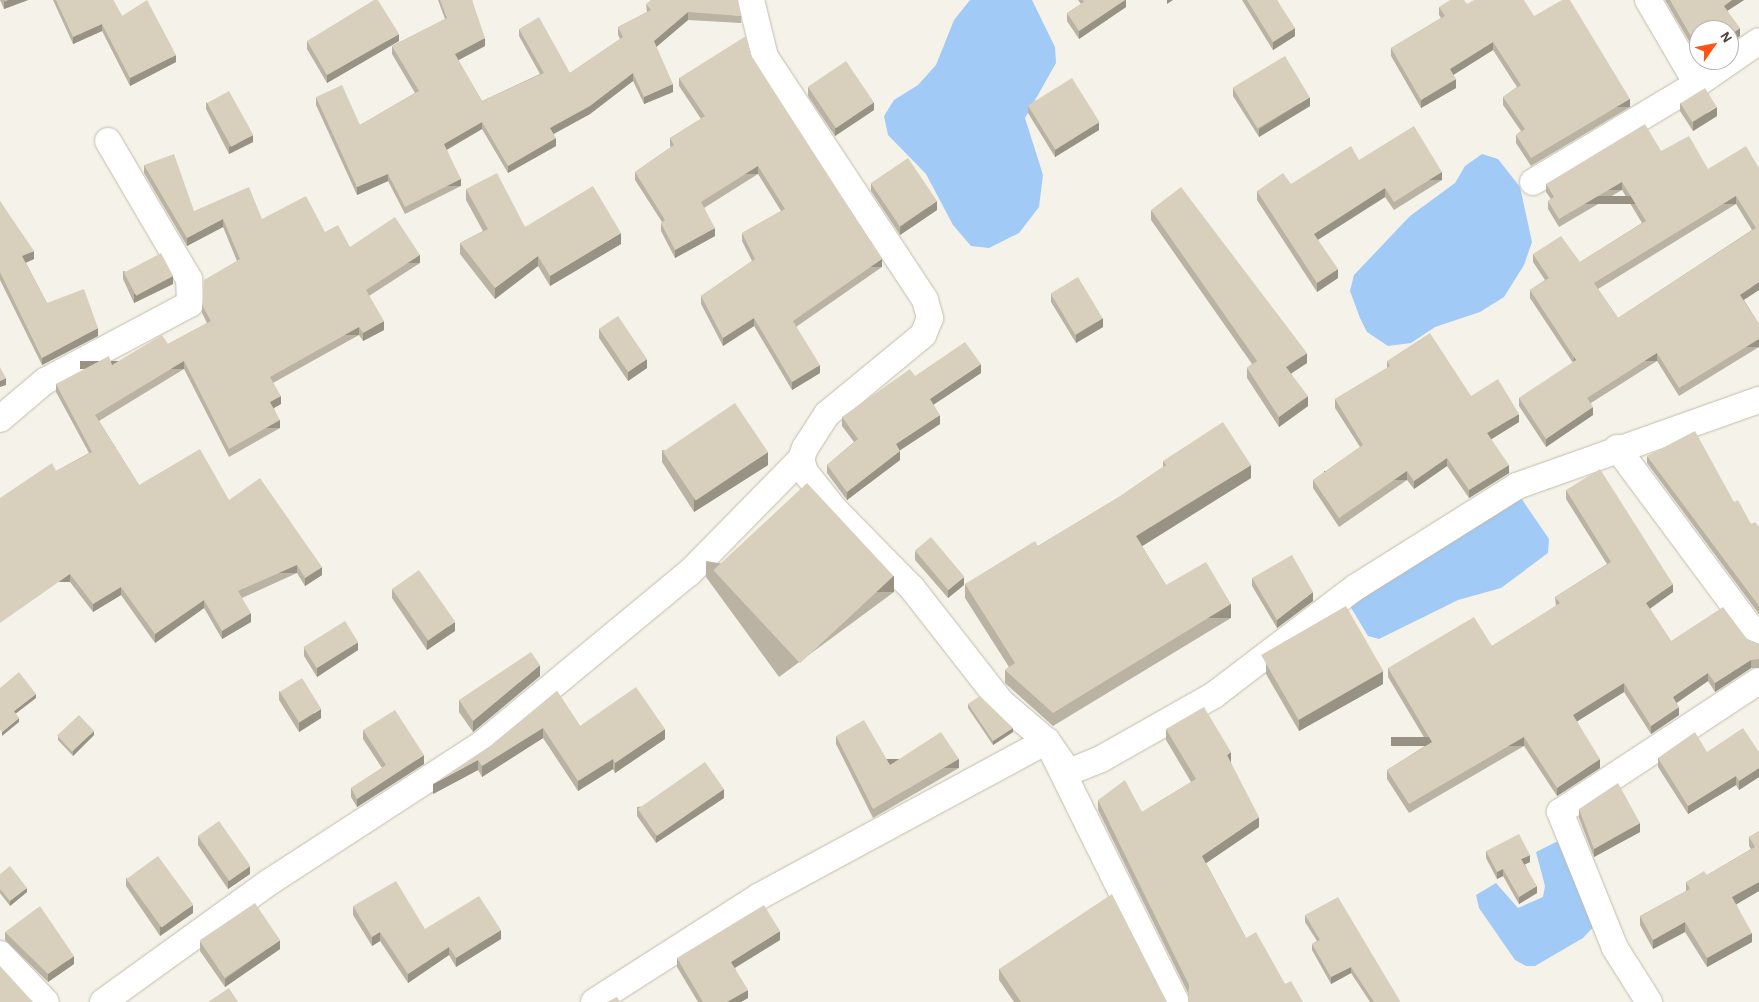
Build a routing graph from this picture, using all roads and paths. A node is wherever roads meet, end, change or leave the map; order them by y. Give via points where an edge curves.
1 (751, 0) edge
2 (1648, 0) edge
3 (1759, 41) edge
4 (1697, 84) junction
5 (108, 142) dead end
6 (1533, 182) dead end
7 (1759, 400) edge
8 (0, 419) edge
9 (1617, 448) junction
10 (802, 459) junction
11 (1759, 639) edge
12 (1759, 681) edge
13 (1047, 741) junction
14 (0, 954) edge
15 (46, 1002) edge
16 (103, 1002) edge
17 (594, 1002) edge
18 (1176, 1002) edge
19 (1649, 1002) edge

1 - 10 street via 765,57 924,300 930,318 923,335 827,414
2 - 4 street
3 - 4 street
4 - 6 street
5 - 8 street via 188,279 190,304 44,381
7 - 9 street via 1710,421
9 - 11 street
9 - 13 street via 1517,486 1468,514 1356,587 1214,694 1101,759 1069,772
10 - 13 street via 806,472 835,510 912,588 1002,703
10 - 16 street via 689,573 482,744 271,881
12 - 19 street via 1560,812 1615,948
13 - 17 street via 758,897
13 - 18 street
14 - 15 street

